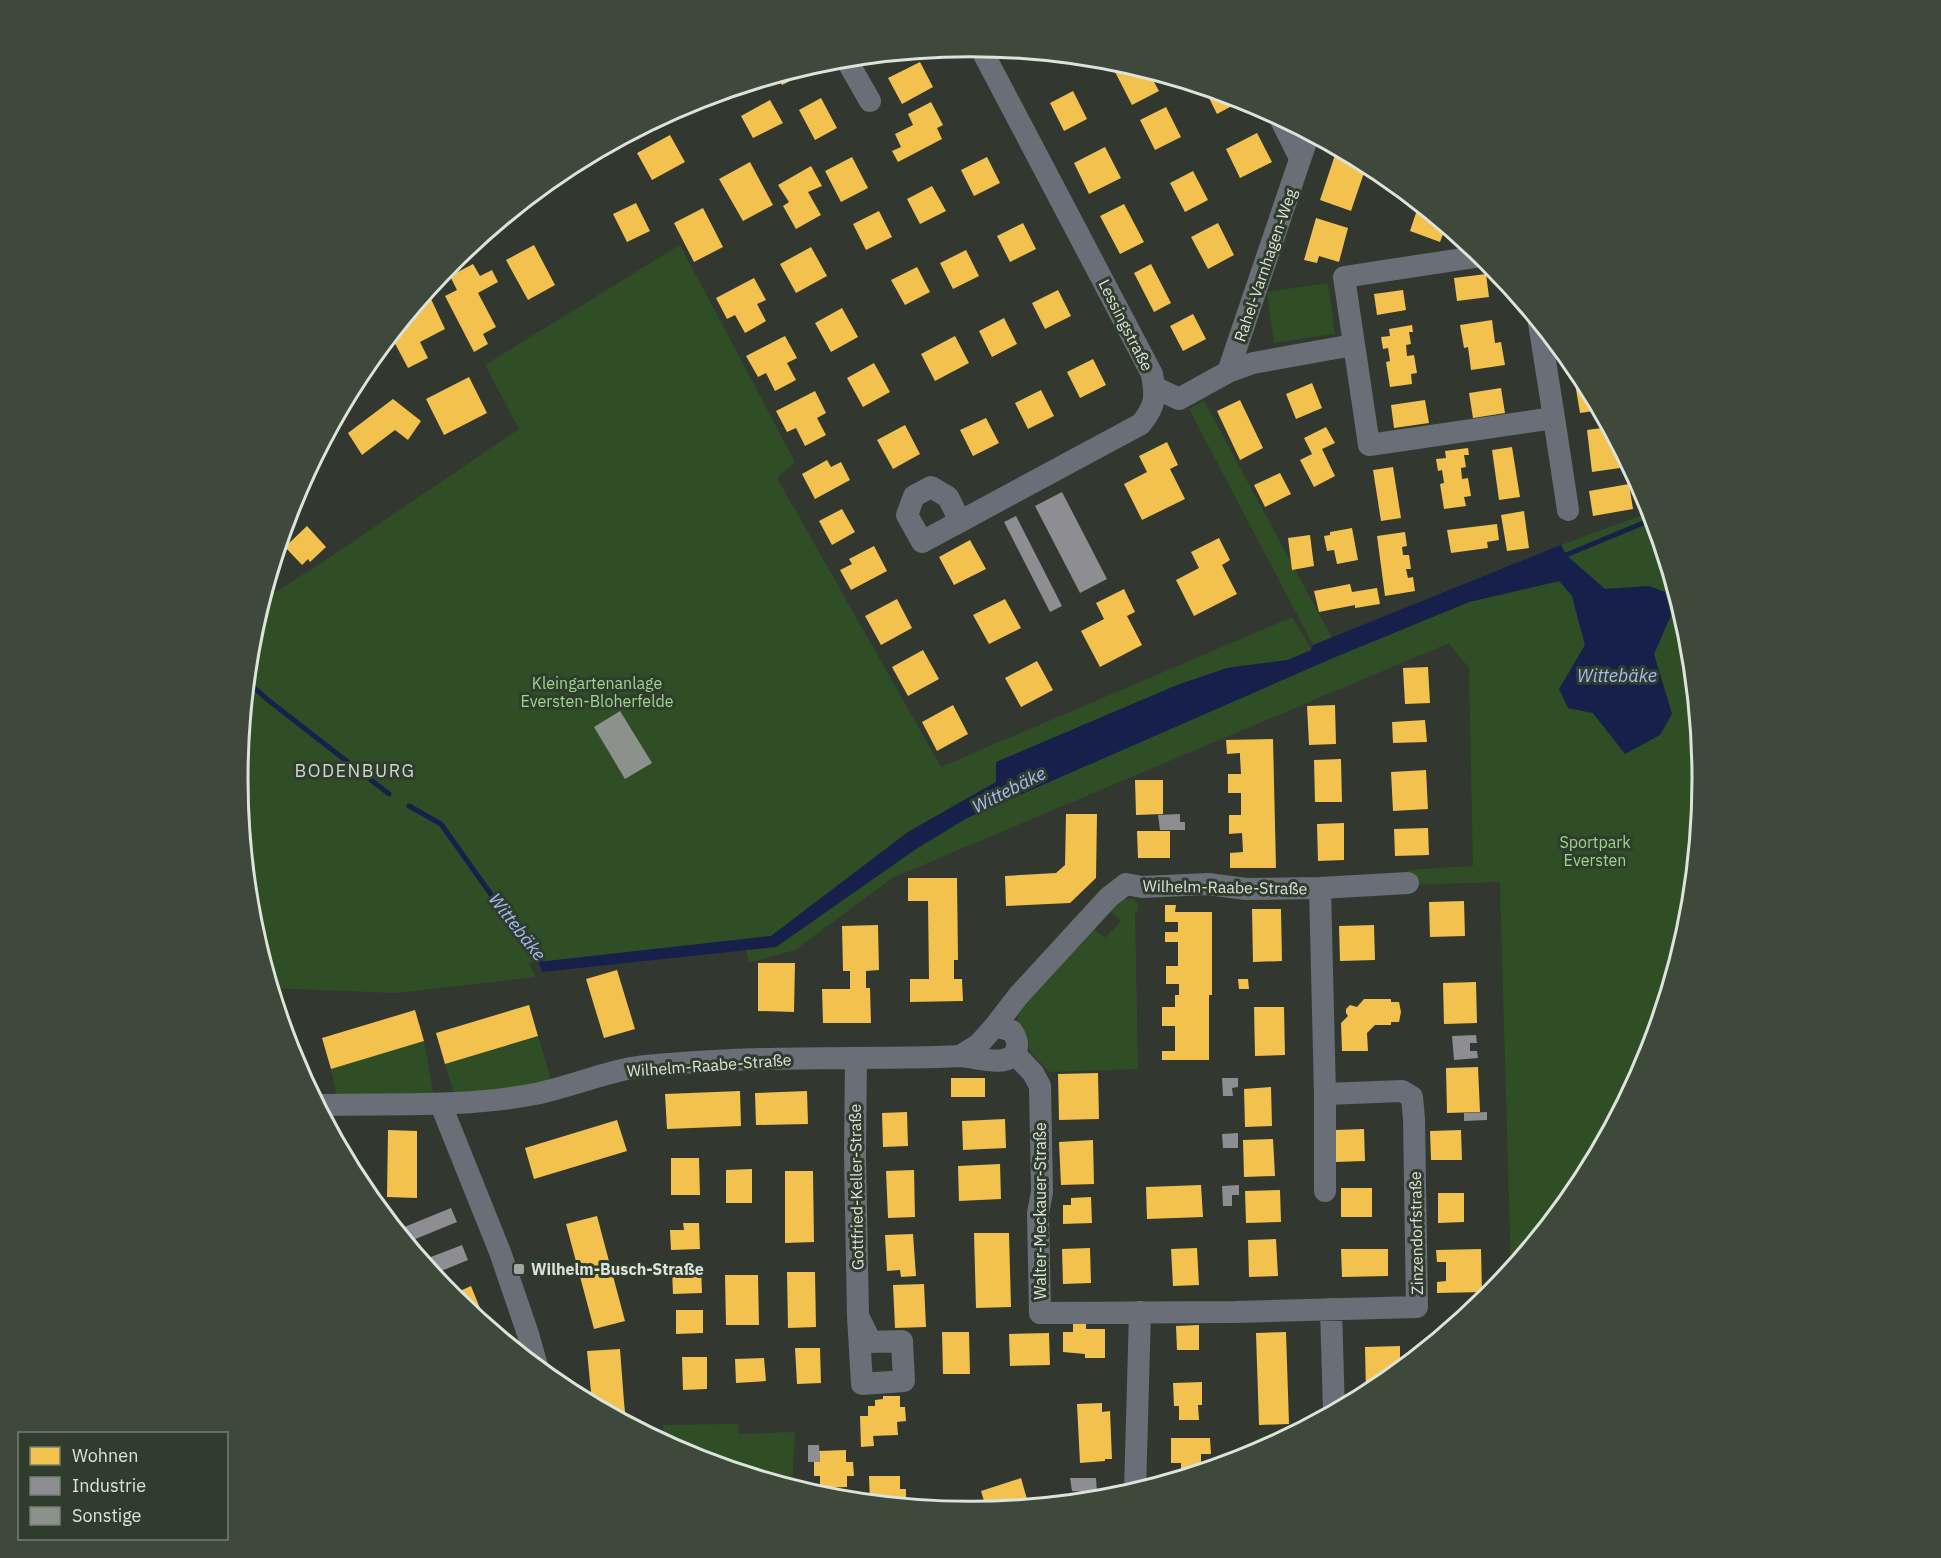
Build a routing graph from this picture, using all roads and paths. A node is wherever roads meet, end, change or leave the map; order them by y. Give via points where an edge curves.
1 (986, 58) edge
2 (851, 67) edge
3 (870, 101) dead end
4 (1286, 129) edge
5 (1306, 140) edge
6 (1300, 158) junction
7 (1470, 258) edge
8 (1541, 337) edge
9 (1353, 345) junction
10 (1228, 372) junction
11 (1154, 387) junction
12 (1554, 418) junction
13 (1568, 510) dead end
14 (960, 520) dead end
15 (1408, 883) dead end
16 (1320, 888) junction
17 (995, 1026) junction
18 (1015, 1054) junction
19 (960, 1056) junction
20 (856, 1059) junction
21 (1324, 1094) junction
22 (326, 1104) edge
23 (441, 1105) junction
24 (1325, 1191) dead end
25 (1331, 1309) junction
26 (1140, 1312) junction
27 (858, 1316) dead end
28 (534, 1354) edge
29 (1334, 1403) edge
30 (1136, 1481) edge

1 - 11 street, Lessingstraße via 1152,374
2 - 3 street
4 - 6 street
5 - 6 street, Rahel-Varnhagen-Weg
6 - 10 street, Rahel-Varnhagen-Weg
7 - 9 street via 1344,277
8 - 12 street
9 - 10 street via 1253,363
9 - 12 street via 1369,445
10 - 11 street via 1179,399
11 - 14 street, Lessingstraße via 1153,409 1141,424
12 - 13 street
15 - 16 street, Wilhelm-Raabe-Straße
16 - 17 street, Wilhelm-Raabe-Straße via 1126,884 1109,897
16 - 21 street
17 - 18 street via 1012,1031 1018,1045
17 - 19 street, Wilhelm-Raabe-Straße via 979,1044
18 - 19 street, Wilhelm-Raabe-Straße via 997,1061
18 - 26 street, Walter-Meckauer-Straße via 1033,1072 1040,1086 1040,1313
19 - 20 street, Wilhelm-Raabe-Straße
20 - 23 street, Wilhelm-Raabe-Straße via 783,1058 624,1069 534,1094
20 - 27 street, Gottfried-Keller-Straße
21 - 24 street
21 - 25 street, Zinzendorfstraße via 1402,1091 1412,1097 1414,1119 1417,1307
22 - 23 street, Wilhelm-Raabe-Straße
23 - 28 street via 500,1252
25 - 26 street, Walter-Meckauer-Straße
25 - 29 street
26 - 30 street

